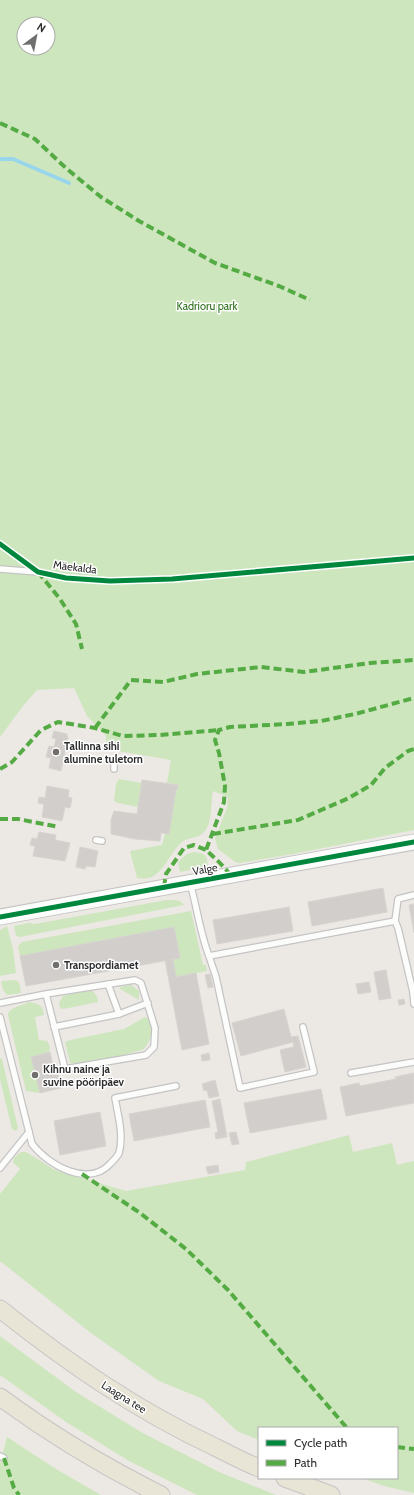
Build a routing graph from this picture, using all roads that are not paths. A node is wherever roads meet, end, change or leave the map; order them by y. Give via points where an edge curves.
1 (0, 569) edge
2 (38, 572) dead end
3 (414, 842) edge
4 (190, 882) junction
5 (414, 895) edge
6 (0, 917) edge
7 (395, 921) junction
8 (209, 956) junction
9 (108, 984) junction
10 (413, 992) edge
11 (46, 994) junction
12 (0, 1003) edge
13 (148, 1003) junction
14 (414, 1004) edge
15 (118, 1014) junction
16 (0, 1017) edge
17 (54, 1027) junction
18 (303, 1027) dead end
19 (414, 1062) edge
20 (351, 1073) dead end
21 (176, 1086) dead end
22 (29, 1132) junction
23 (0, 1168) edge
24 (0, 1309) edge
25 (0, 1397) edge
26 (258, 1468) edge
27 (288, 1479) edge
28 (161, 1495) edge
29 (331, 1495) edge

1 - 2 lane, Mäekalda
3 - 4 street, Valge
4 - 6 street, Valge
4 - 8 lane
5 - 7 lane via 398,898
7 - 8 lane
7 - 10 lane
8 - 18 lane via 216,977 240,1088 314,1072
9 - 11 lane
9 - 13 lane via 135,980 141,983
9 - 15 lane
10 - 14 lane
11 - 12 lane
11 - 17 lane
13 - 15 lane
13 - 17 lane via 155,1028 154,1047 146,1055 65,1069
15 - 17 lane
16 - 22 lane
19 - 20 lane
21 - 22 lane via 115,1098 121,1140 118,1154 106,1168 96,1174 82,1174 52,1162 32,1144
22 - 23 lane
24 - 26 main road, Laagna tee via 81,1370 134,1404 190,1436
25 - 28 main road via 31,1420 92,1458
27 - 29 main road

